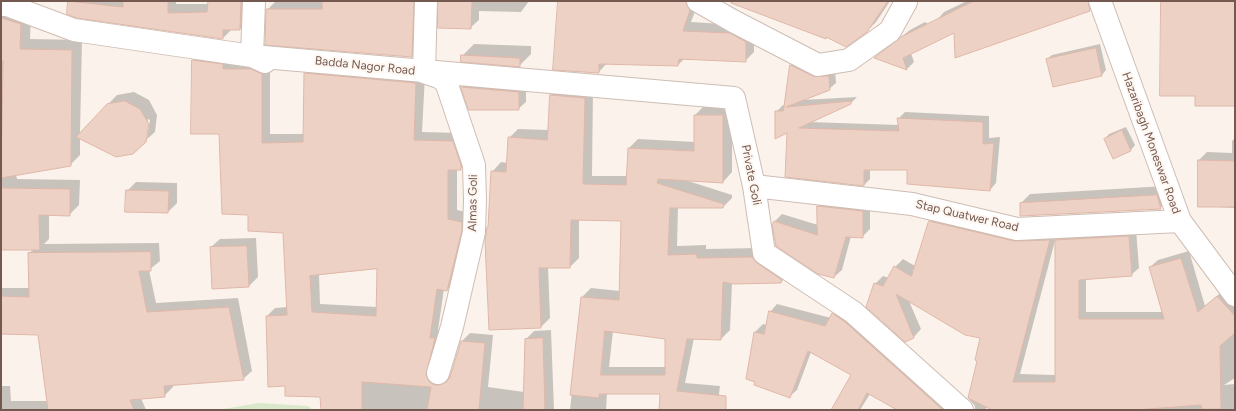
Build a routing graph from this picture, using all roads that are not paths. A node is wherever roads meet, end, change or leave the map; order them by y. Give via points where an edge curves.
1 (254, 1) edge
2 (426, 1) edge
3 (698, 1) edge
4 (907, 1) edge
5 (1100, 1) edge
6 (1, 5) edge
7 (252, 56) junction
8 (279, 68) dead end
9 (424, 72) junction
10 (734, 98) joint
11 (754, 186) junction
12 (1180, 221) junction
13 (1235, 295) edge
14 (438, 373) dead end
15 (962, 410) edge

1 - 7 street
2 - 9 street
3 - 4 street via 732,22 818,65 849,60 890,31
5 - 12 street, Hazaribagh Moneswar Road
6 - 7 street, Badda Nagor Road via 74,30
7 - 8 street
7 - 9 street, Badda Nagor Road
9 - 10 street, Badda Nagor Road
9 - 14 street, Almas Goli via 446,82 474,165 474,232 452,327
10 - 11 street, Private Goli
11 - 12 street, Stap Quatwer Road via 912,204 1017,229
11 - 15 street, Private Goli via 764,253 853,312
12 - 13 street, Hazaribagh Moneswar Road

